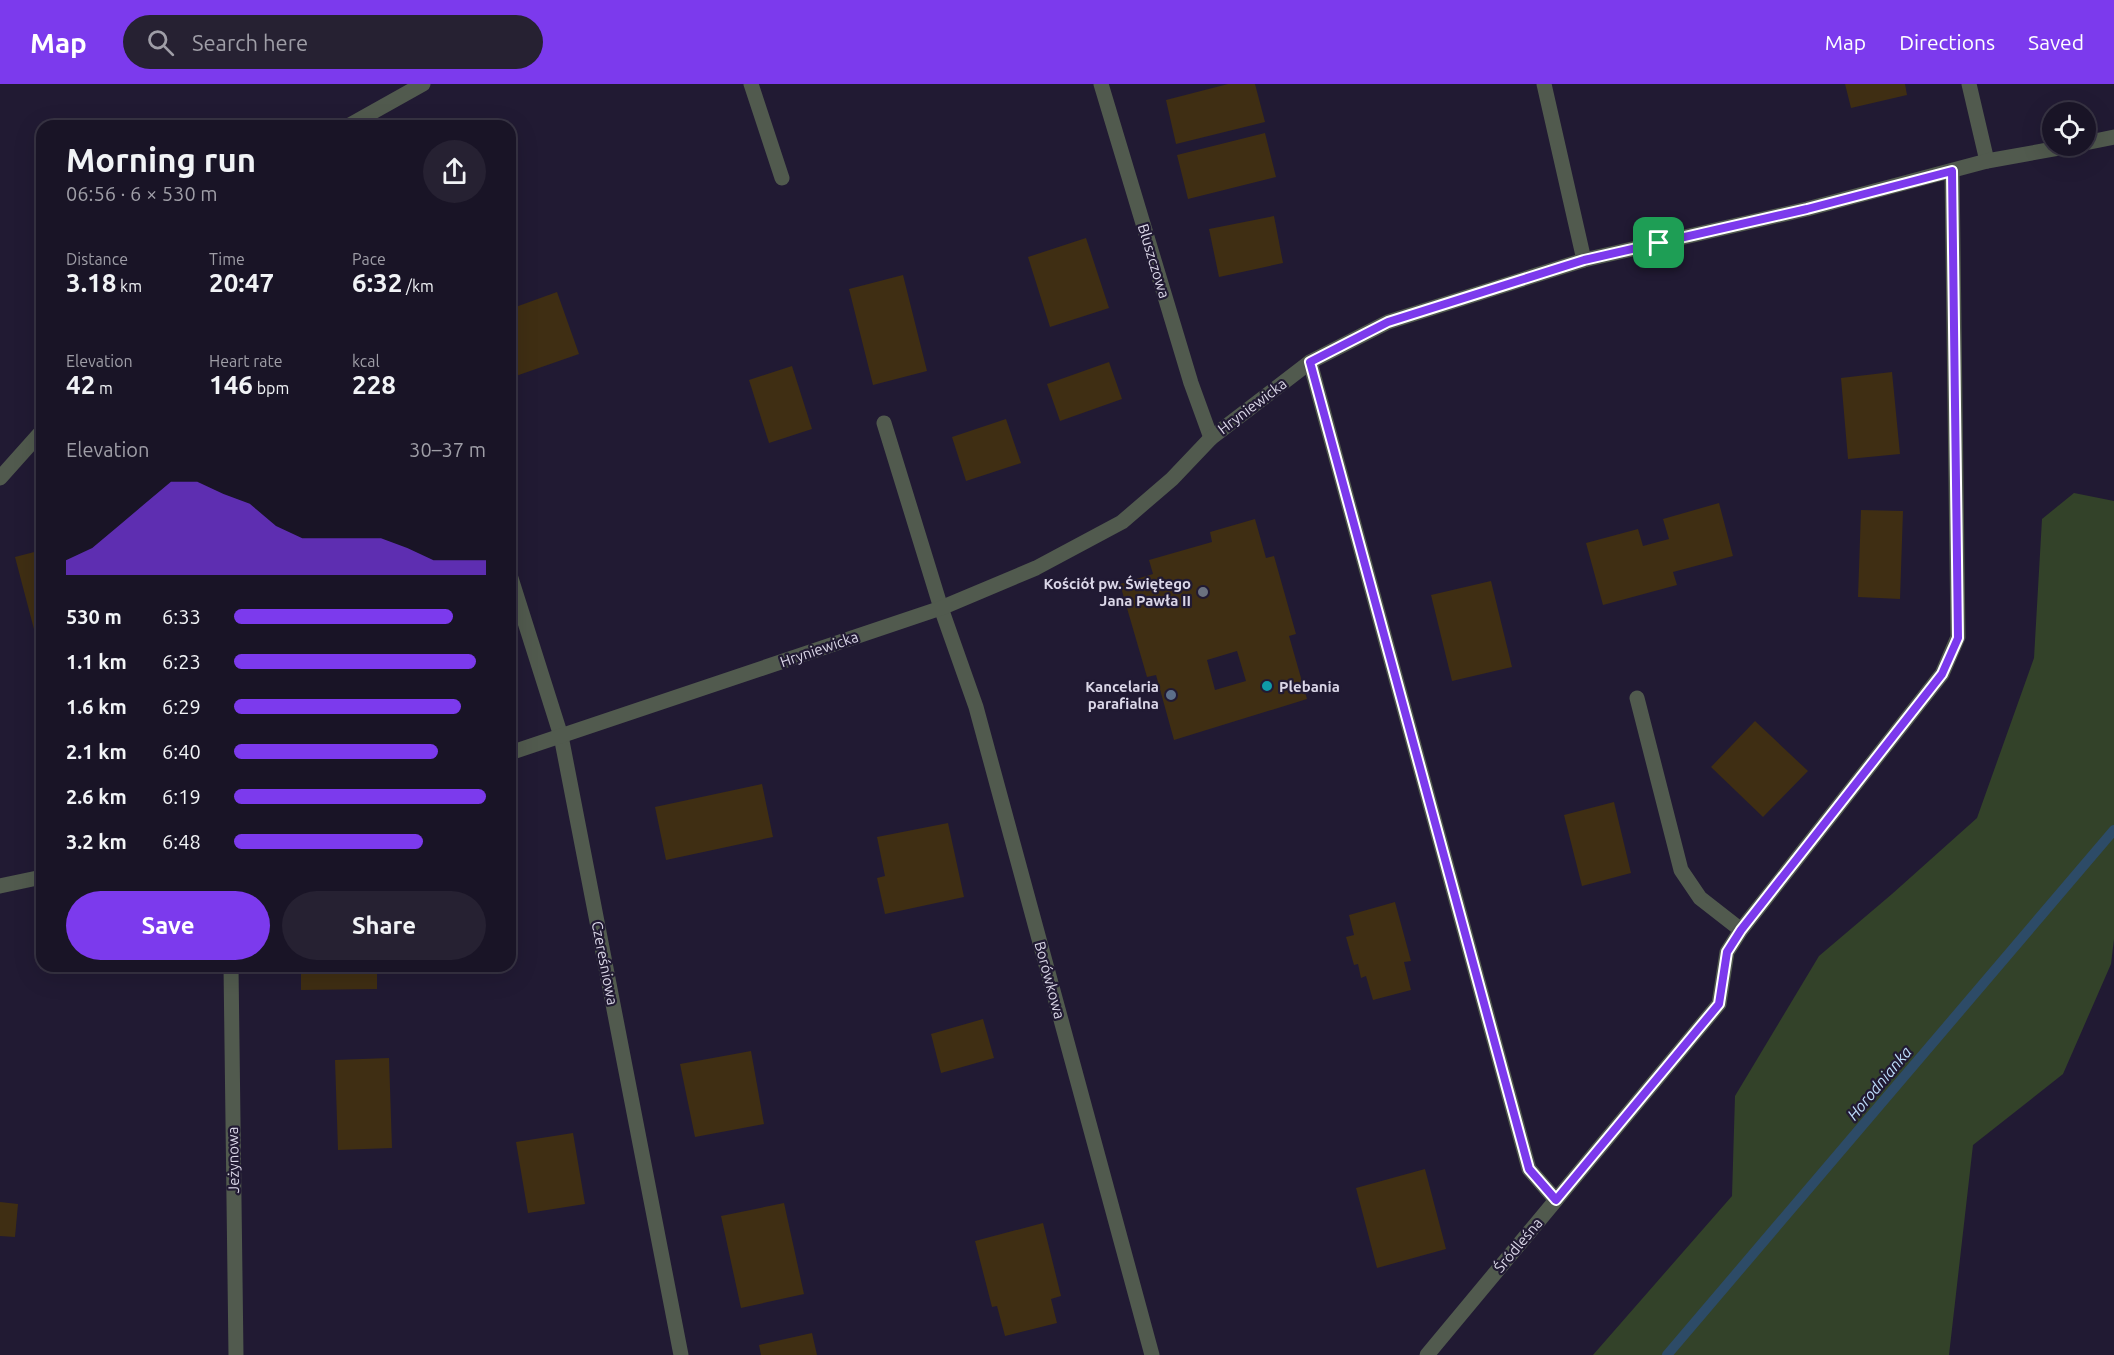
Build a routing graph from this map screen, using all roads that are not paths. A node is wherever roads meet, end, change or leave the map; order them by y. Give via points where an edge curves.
1 (423, 84) edge
2 (752, 84) edge
3 (1101, 84) edge
4 (1544, 84) edge
5 (1969, 84) edge
6 (360, 120) edge
7 (2114, 137) edge
8 (2096, 141) edge
9 (2042, 151) edge
10 (1987, 161) junction
11 (1952, 171) junction
12 (782, 178) dead end
13 (1584, 260) junction
14 (1310, 362) junction
15 (884, 423) dead end
16 (36, 438) edge
17 (1211, 438) junction
18 (0, 478) edge
19 (516, 594) edge
20 (941, 608) junction
21 (1637, 698) dead end
22 (561, 736) junction
23 (516, 751) edge
24 (36, 878) edge
25 (0, 886) edge
26 (1741, 930) junction
27 (231, 972) edge
28 (1556, 1200) junction
29 (236, 1355) edge
30 (681, 1355) edge
31 (1152, 1355) edge
32 (1426, 1355) edge

1 - 6 street
2 - 12 street
3 - 17 street, Bluszczowa
4 - 13 street
5 - 10 street
7 - 8 street
9 - 10 street, Hryniewicka
10 - 11 street, Hryniewicka
11 - 13 street, Hryniewicka
11 - 26 street, Śródleśna via 1958,638 1942,674
13 - 14 street, Hryniewicka via 1388,322
14 - 17 street, Hryniewicka
14 - 28 street via 1529,1169
15 - 20 street, Borówkowa
16 - 18 street
17 - 20 street, Hryniewicka via 1122,522 1036,568
19 - 22 street, Czereśniowa
20 - 22 street, Hryniewicka
20 - 31 street, Borówkowa via 976,707
21 - 26 street via 1682,870 1700,898
22 - 23 street, Hryniewicka
22 - 30 street, Czereśniowa
24 - 25 street
26 - 28 street, Śródleśna via 1727,952 1719,1004
27 - 29 street, Jeżynowa
28 - 32 street, Śródleśna

